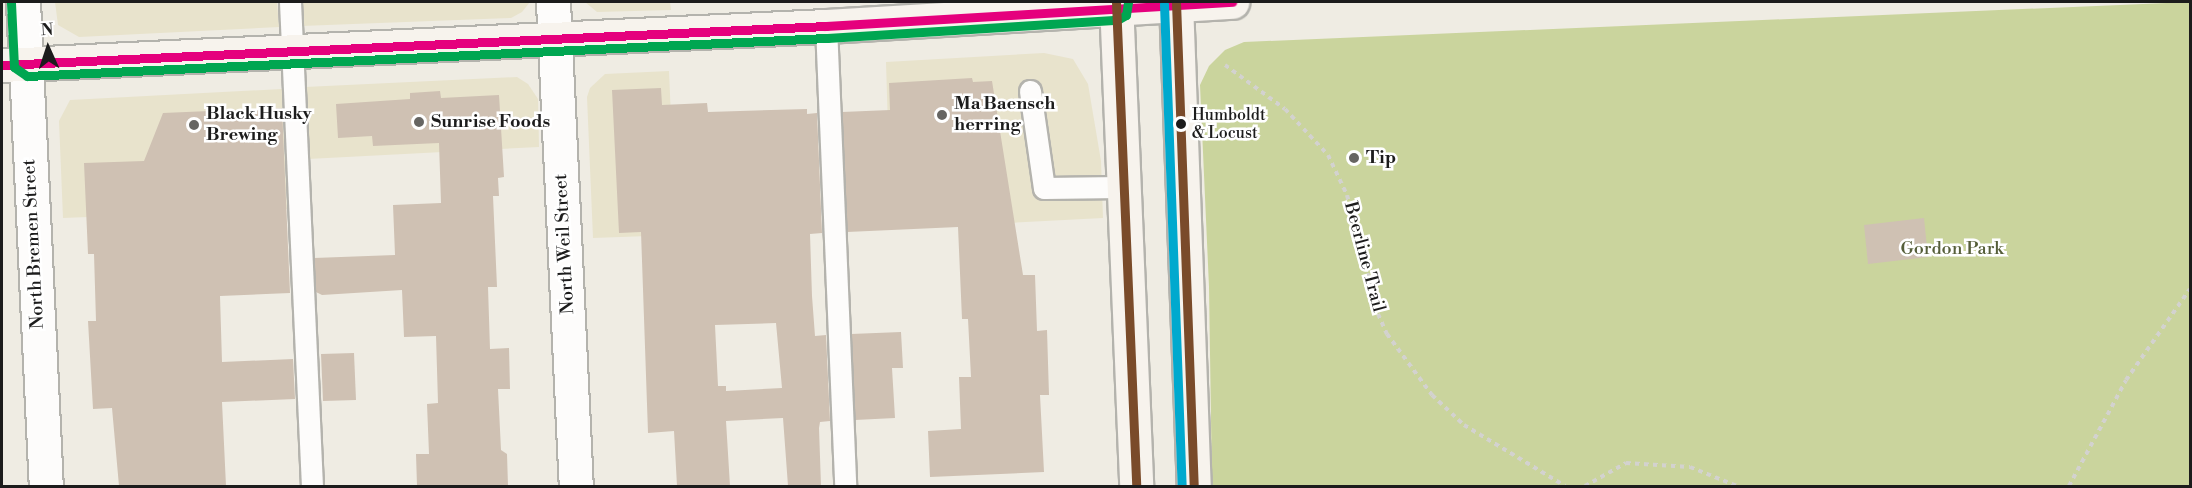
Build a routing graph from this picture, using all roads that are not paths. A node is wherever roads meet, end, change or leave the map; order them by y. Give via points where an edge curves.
1 (23, 2) edge
2 (290, 2) edge
3 (553, 2) edge
4 (1232, 2) edge
5 (1176, 3) edge
6 (1116, 5) edge
7 (1016, 8) edge
8 (826, 26) junction
9 (555, 39) junction
10 (291, 51) junction
11 (14, 65) edge
12 (1030, 92) dead end
13 (1120, 187) junction
14 (46, 486) edge
15 (312, 486) edge
16 (576, 486) edge
17 (845, 486) edge
18 (1136, 486) edge
19 (1194, 486) edge

1 - 11 street, North Bremen Street
2 - 10 lane
3 - 9 street, North Weil Street
4 - 5 main road
5 - 6 main road
5 - 19 main road
6 - 7 main road
6 - 13 main road
7 - 8 main road
8 - 9 main road
8 - 17 lane
9 - 10 main road
9 - 16 street, North Weil Street
10 - 11 main road
10 - 15 lane
11 - 14 street, North Bremen Street
12 - 13 lane via 1044,188
13 - 18 main road

